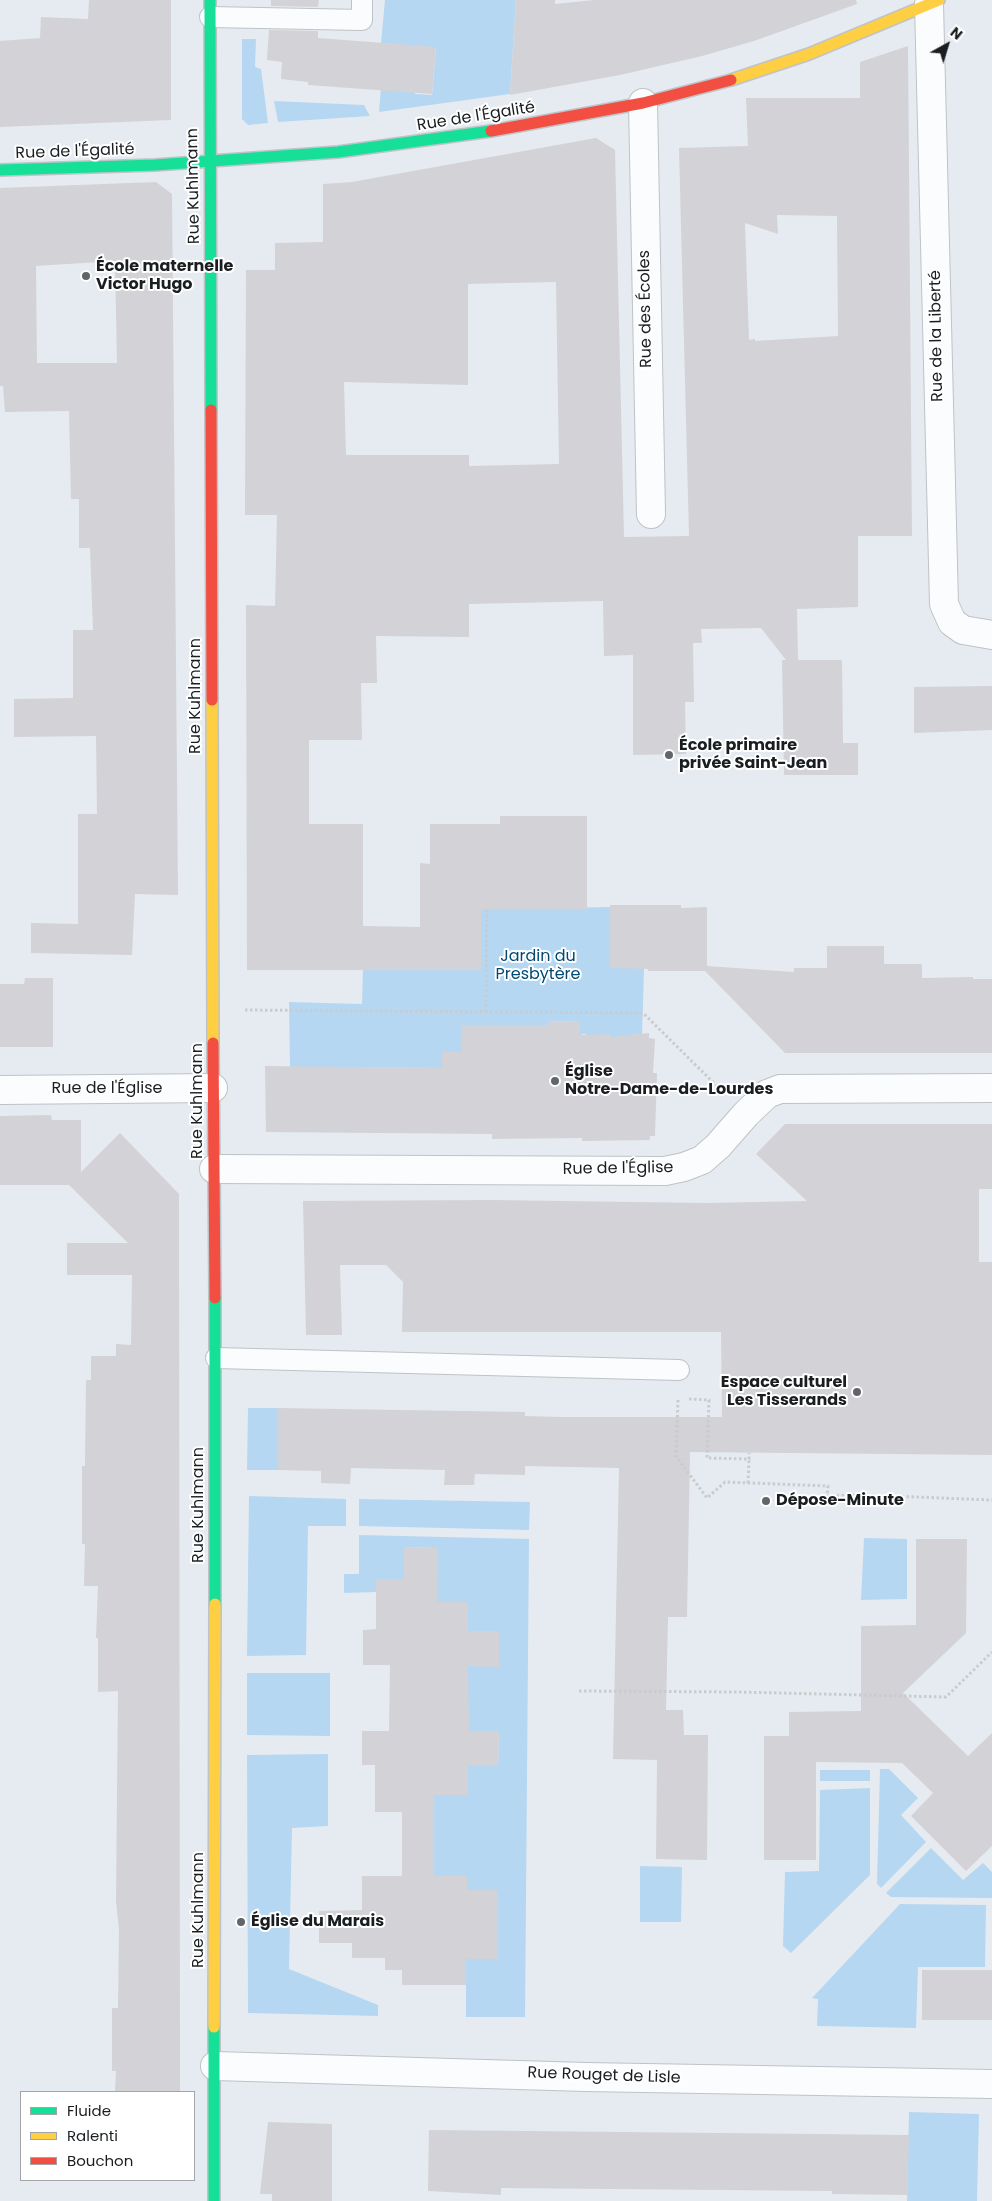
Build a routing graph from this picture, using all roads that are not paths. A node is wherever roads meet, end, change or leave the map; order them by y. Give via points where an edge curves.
1 (362, 0) edge
2 (934, 2) edge
3 (210, 8) edge
4 (643, 104) junction
5 (211, 162) junction
6 (0, 170) edge
7 (651, 514) dead end
8 (992, 634) edge
9 (213, 1088) junction
10 (992, 1088) edge
11 (0, 1090) edge
12 (214, 1169) junction
13 (216, 1358) junction
14 (678, 1370) dead end
15 (215, 2066) junction
16 (992, 2084) edge
17 (214, 2201) edge

1 - 3 lane via 362,20
2 - 4 street, Rue de l'Égalité via 809,54
2 - 8 street, Rue de la Liberté via 944,604 952,622 963,630
3 - 5 street, Rue Kuhlmann
4 - 5 street, Rue de l'Égalité via 516,128 397,145
4 - 7 street, Rue des Écoles
5 - 6 street, Rue de l'Égalité
5 - 9 street, Rue Kuhlmann
9 - 11 street, Rue de l'Église
9 - 12 street, Rue Kuhlmann
10 - 12 street, Rue de l'Église via 780,1088 767,1094 702,1160 665,1171
12 - 13 street, Rue Kuhlmann
13 - 14 lane
13 - 15 street, Rue Kuhlmann
15 - 16 street, Rue Rouget de Lisle
15 - 17 street, Rue Kuhlmann

